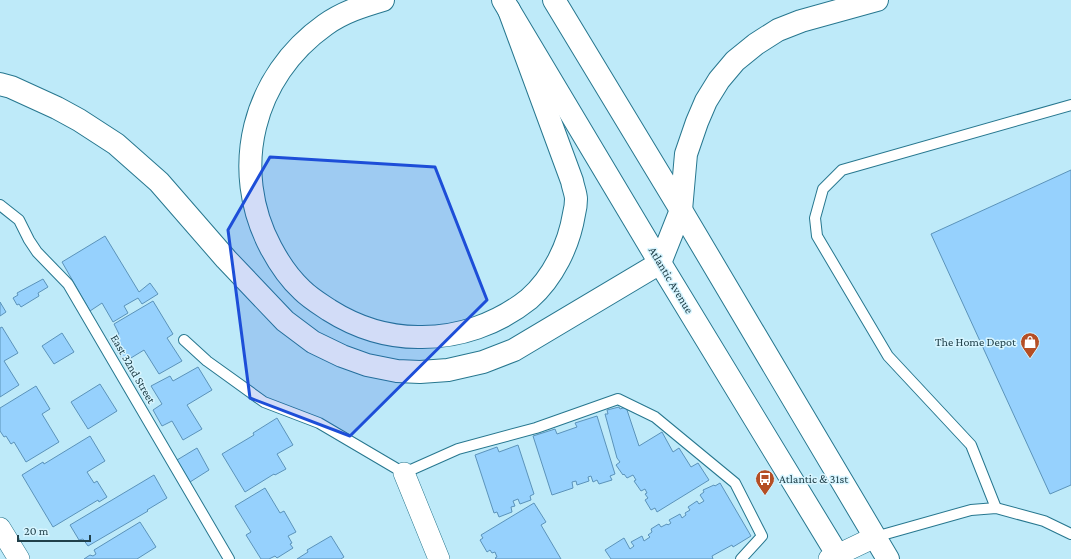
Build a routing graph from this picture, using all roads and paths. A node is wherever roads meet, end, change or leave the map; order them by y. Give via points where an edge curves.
1 (384, 0) edge
2 (554, 0) edge
3 (877, 0) edge
4 (506, 5) edge
5 (0, 84) edge
6 (1071, 105) edge
7 (0, 205) edge
8 (681, 210) junction
9 (660, 264) junction
10 (184, 340) dead end
11 (404, 473) junction
12 (996, 508) junction
13 (0, 528) edge
14 (1071, 534) edge
15 (875, 537) junction
16 (836, 557) edge
17 (435, 558) edge
18 (19, 559) edge
19 (230, 559) edge
20 (741, 559) edge
21 (888, 559) edge

1 - 4 main road via 361,6 326,24 310,36 283,67 271,84 256,123 251,143 250,181 253,201 265,238 289,276 303,291 340,316 362,327 406,337 427,338 486,325 521,306 537,292 552,272 572,227 576,199 572,181
2 - 8 main road
3 - 8 main road via 778,30 735,61 719,80 696,122 686,154
4 - 9 main road, Atlantic Avenue
5 - 9 main road via 57,108 116,144 159,182 226,259 285,321 313,342 367,365 397,371 420,372 448,370 483,362 514,350
6 - 12 lane via 842,170 823,189 815,218 817,236 888,356 971,445
7 - 19 lane, East 32nd Street via 19,220 37,252 68,284
8 - 9 main road
8 - 15 main road
9 - 16 main road, Atlantic Avenue
10 - 11 lane via 207,361 264,402 319,423
11 - 17 street
11 - 20 lane via 458,449 536,428 618,399 655,417 735,483 762,536
12 - 14 lane via 1044,521
12 - 15 lane via 971,510
13 - 18 street
15 - 16 street
15 - 21 main road

